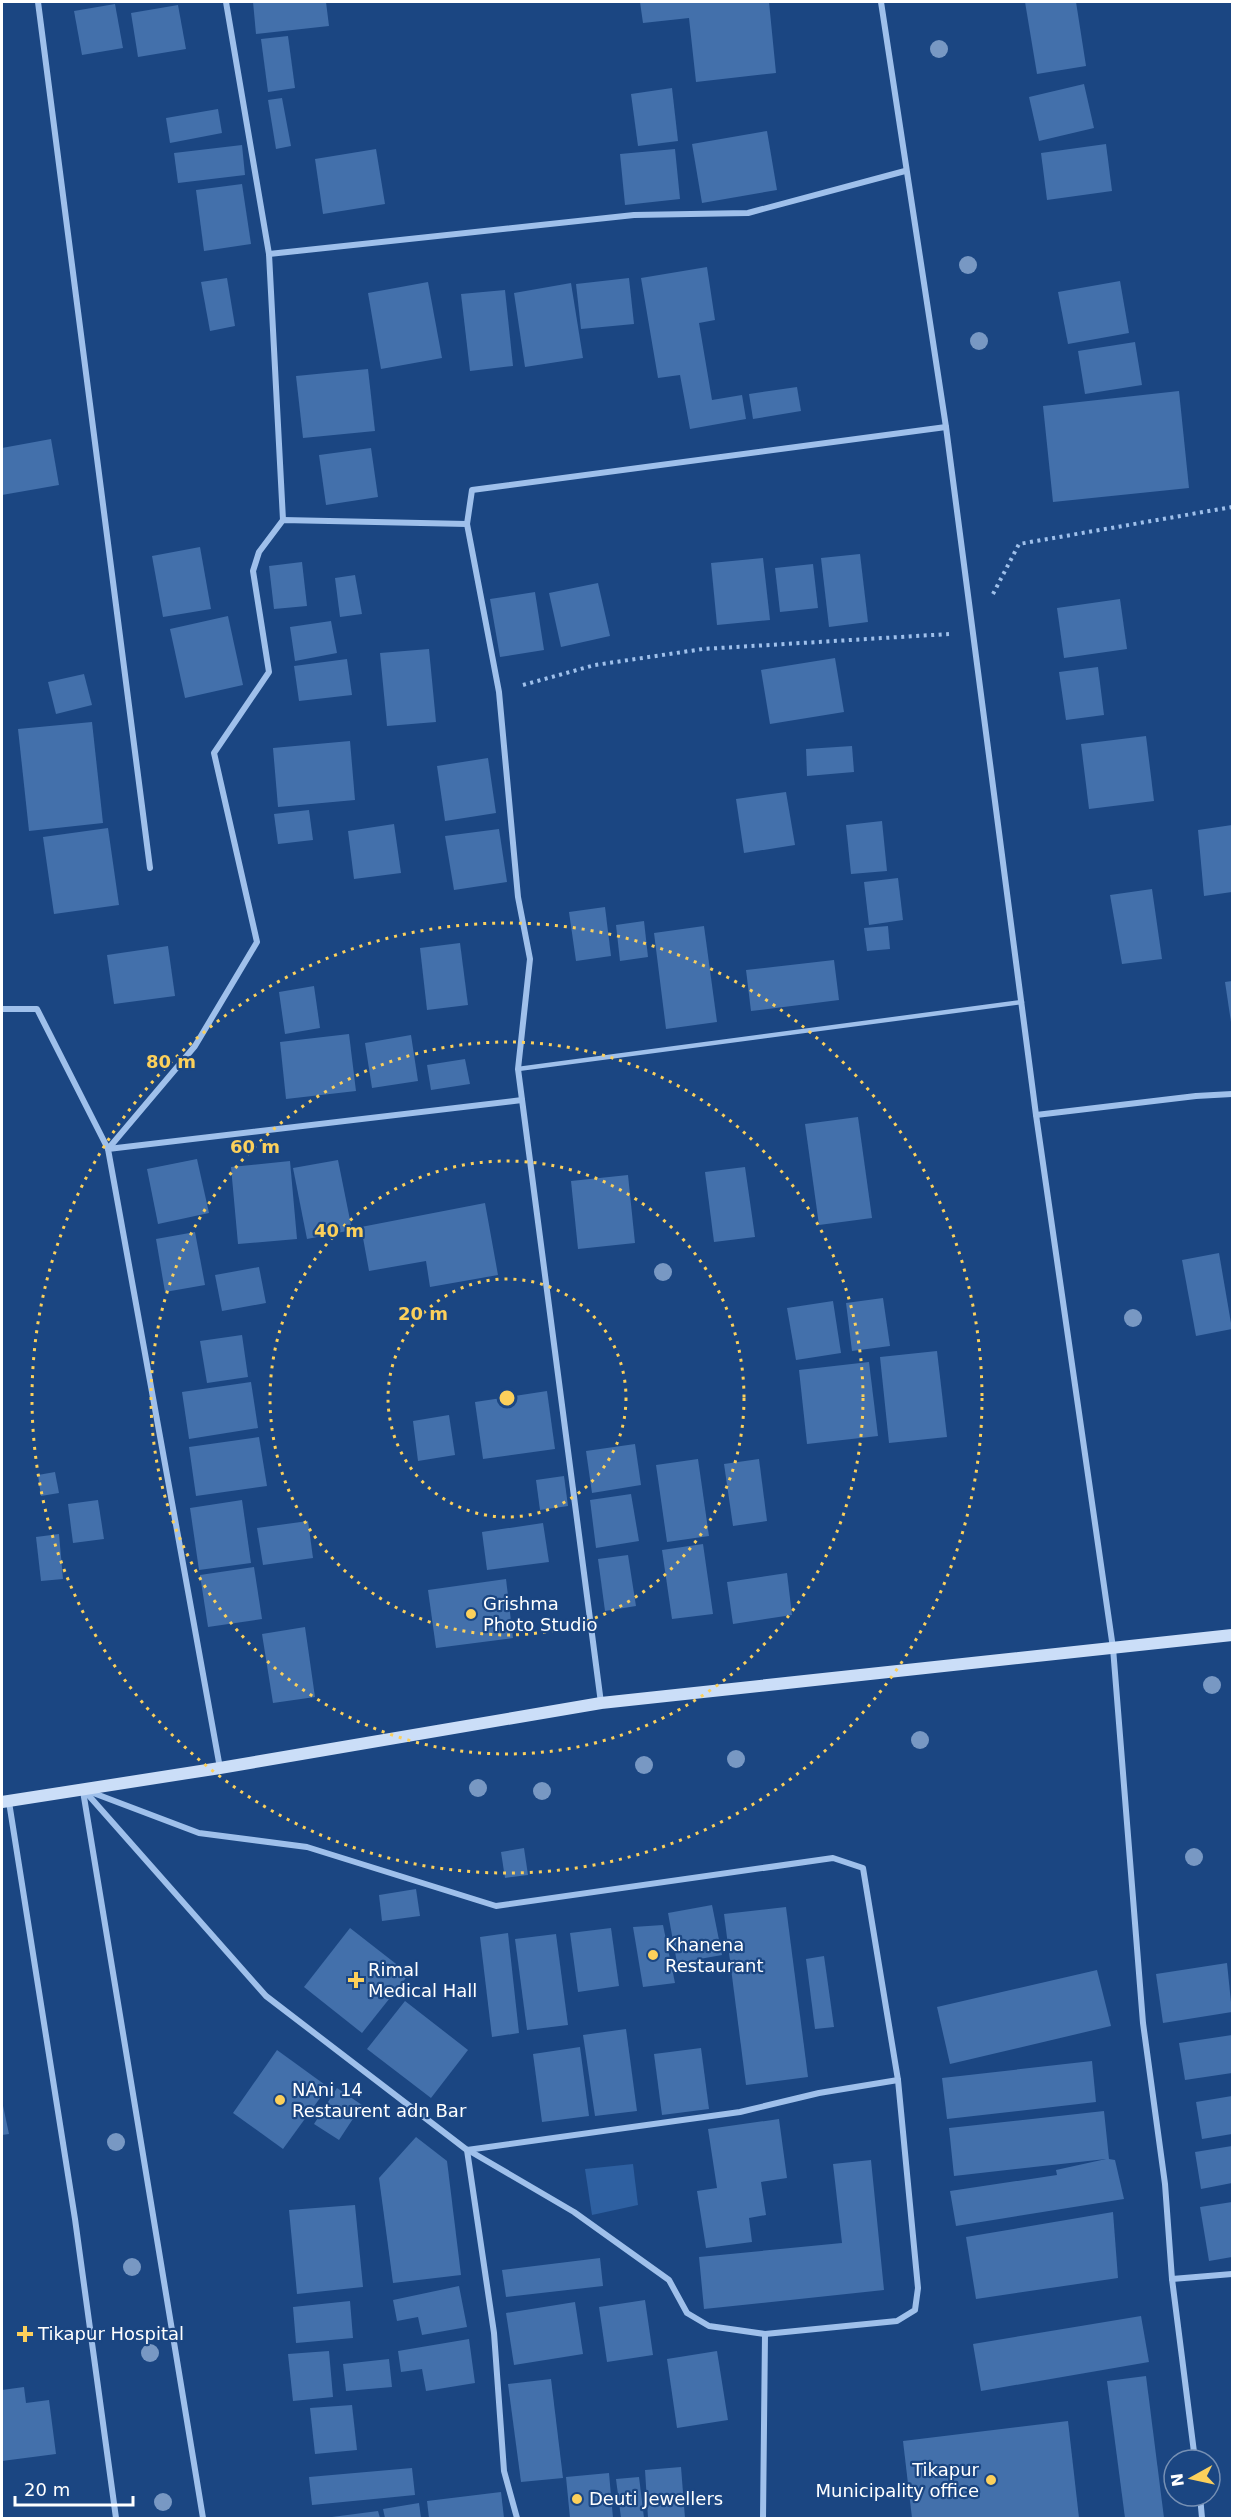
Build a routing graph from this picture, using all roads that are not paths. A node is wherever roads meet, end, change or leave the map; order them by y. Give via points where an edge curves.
1 (38, 2) edge
2 (226, 2) edge
3 (881, 2) edge
4 (905, 171) junction
5 (269, 254) junction
6 (946, 427) junction
7 (283, 520) junction
8 (467, 524) junction
9 (150, 868) dead end
10 (1022, 1002) junction
11 (2, 1009) edge
12 (518, 1069) junction
13 (1233, 1094) edge
14 (522, 1100) junction
15 (1036, 1115) junction
16 (108, 1149) junction
17 (1233, 1635) edge
18 (1113, 1648) junction
19 (601, 1703) junction
20 (220, 1768) junction
21 (82, 1788) junction
22 (5, 1802) edge
23 (898, 2080) junction
24 (466, 2150) junction
25 (1233, 2274) edge
26 (1172, 2279) junction
27 (765, 2334) junction
28 (1193, 2448) edge
29 (116, 2518) edge
30 (203, 2518) edge
31 (517, 2518) edge
32 (763, 2518) edge

1 - 9 street
2 - 5 street
3 - 4 street
4 - 5 street via 748,213 634,215
4 - 6 street
5 - 7 street
6 - 8 street via 472,490
6 - 10 street
7 - 8 street
7 - 16 street via 259,552 253,572 269,672 214,753 257,942 195,1046
8 - 12 street via 499,692 518,897 530,959
10 - 12 lane
10 - 15 street
11 - 16 street via 36,1009
12 - 14 street
13 - 15 street
14 - 16 street
14 - 19 street
15 - 18 street
16 - 20 street
17 - 18 street
18 - 19 street
18 - 26 street via 1143,2023 1166,2184
19 - 20 street
20 - 21 street
21 - 22 street
21 - 23 street via 200,1833 307,1847 496,1906 833,1858 863,1868
21 - 24 street via 266,1996
21 - 30 street
22 - 29 street via 75,2219
23 - 24 street via 740,2112
23 - 27 street via 918,2288 915,2310 897,2321
24 - 27 street via 573,2212 669,2280 687,2313 694,2318 708,2326
24 - 31 street via 494,2333 504,2471
25 - 26 street
26 - 28 street
27 - 32 street

